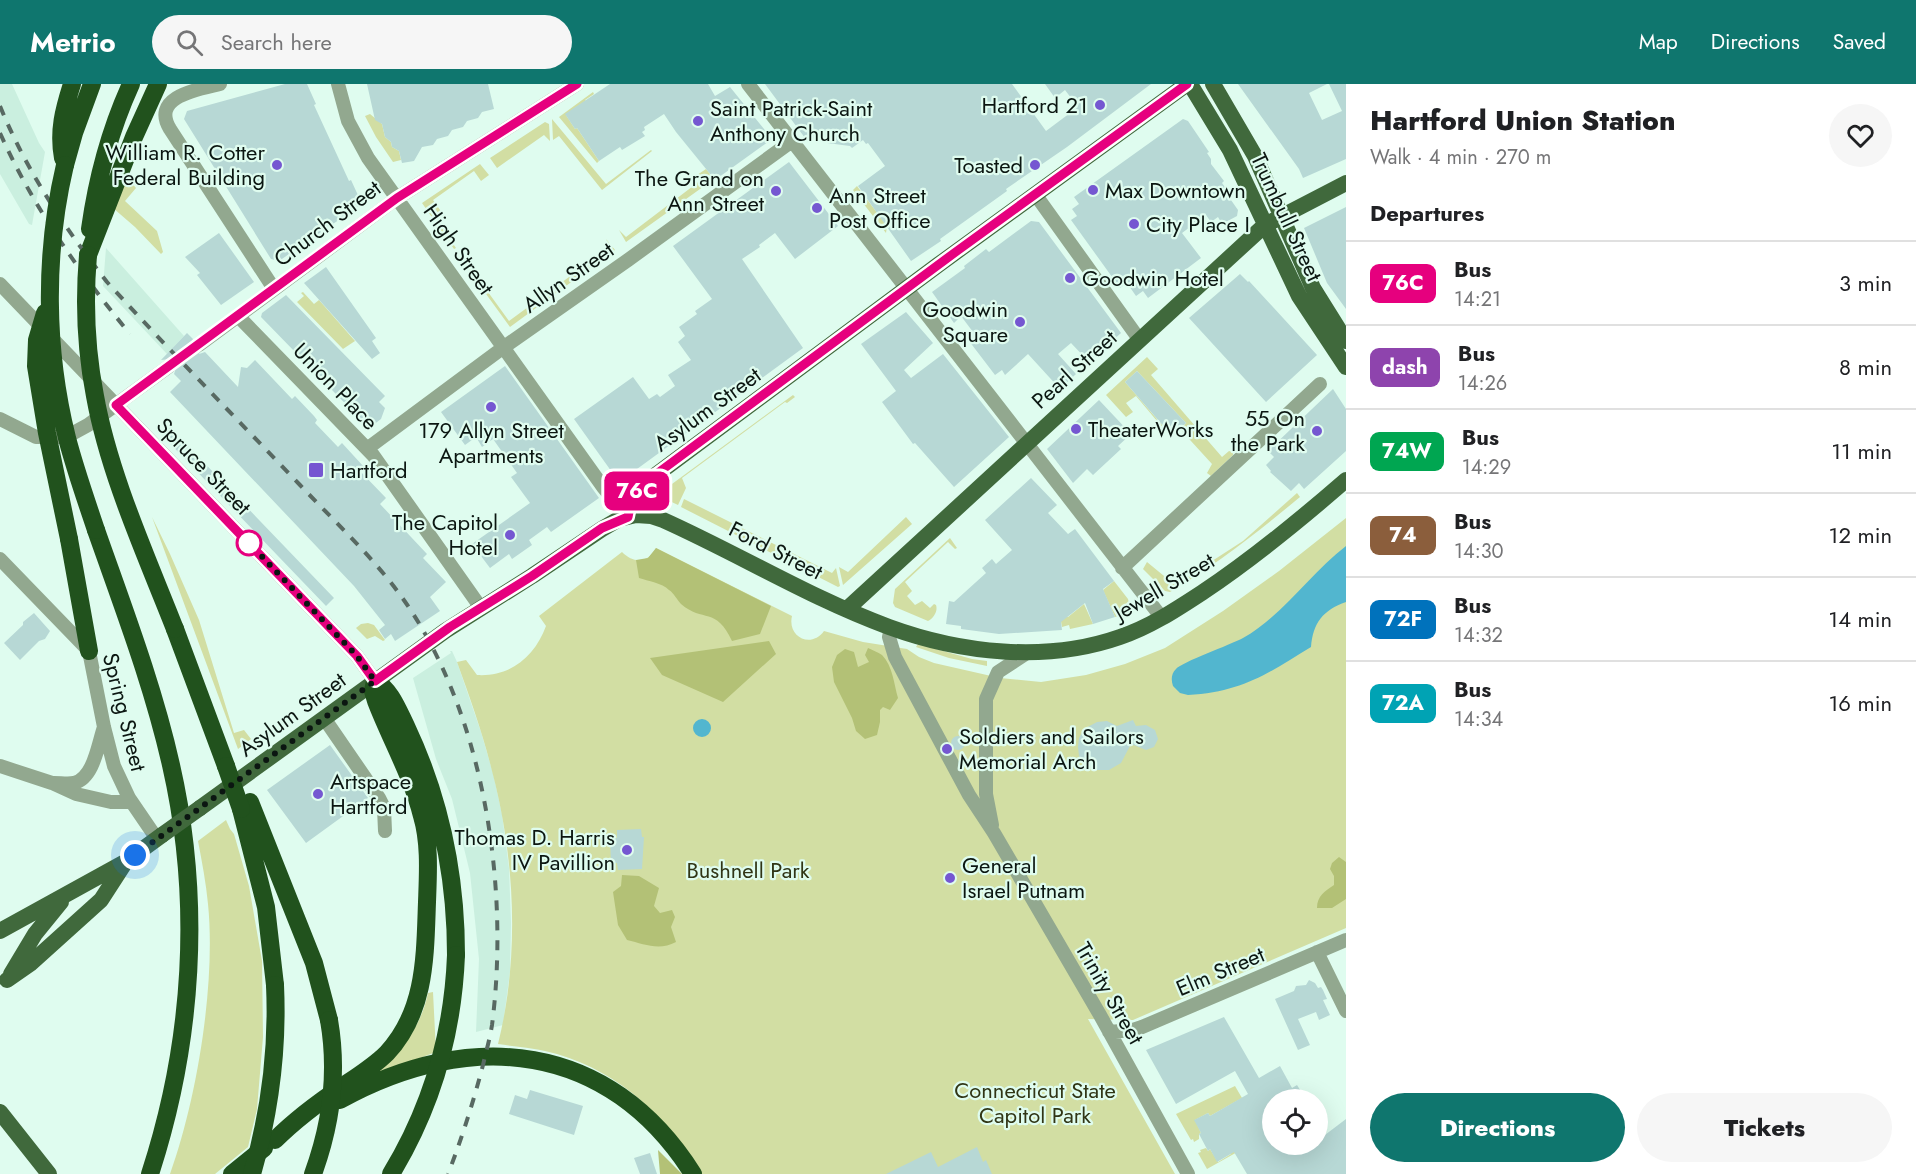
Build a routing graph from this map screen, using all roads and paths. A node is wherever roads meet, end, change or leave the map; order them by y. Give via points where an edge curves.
1 (131, 84) edge
2 (158, 84) edge
3 (220, 84) edge
4 (338, 84) edge
5 (576, 84) edge
6 (748, 84) edge
7 (1189, 84) edge
8 (1213, 84) edge
9 (80, 90) edge
10 (792, 141) junction
11 (1346, 183) edge
12 (1035, 194) junction
13 (397, 198) junction
14 (1281, 216) junction
15 (1265, 225) junction
16 (88, 255) junction
17 (0, 284) edge
18 (908, 288) junction
19 (274, 289) junction
20 (50, 303) junction
21 (1315, 307) junction
22 (238, 315) junction
23 (1139, 339) junction
24 (1346, 341) edge
25 (198, 345) tunnel mouth
26 (504, 347) junction
27 (168, 367) tunnel mouth
28 (1346, 367) edge
29 (1320, 384) dead end
30 (116, 405) junction
31 (0, 419) edge
32 (1026, 443) junction
33 (368, 448) junction
34 (1346, 480) edge
35 (628, 517) junction
36 (0, 558) edge
37 (1122, 568) junction
38 (481, 608) junction
39 (847, 609) junction
40 (1162, 618) junction
41 (897, 629) junction
42 (89, 651) junction
43 (1027, 653) junction
44 (375, 681) junction
45 (324, 718) junction
46 (104, 727) junction
47 (0, 766) edge
48 (52, 783) junction
49 (131, 802) junction
50 (245, 805) junction
51 (385, 831) dead end
52 (994, 833) junction
53 (159, 837) junction
54 (125, 862) junction
55 (65, 896) junction
56 (0, 931) edge
57 (1346, 940) edge
58 (1317, 952) junction
59 (4, 984) edge
60 (1346, 1011) edge
61 (1109, 1032) junction
62 (0, 1112) edge
63 (275, 1140) junction
64 (49, 1174) edge
65 (150, 1174) edge
66 (232, 1174) edge
67 (252, 1174) edge
68 (313, 1174) edge
69 (391, 1174) edge
70 (693, 1174) edge
71 (1188, 1174) edge

1 - 16 highway via 107,149
2 - 16 highway
3 - 19 street via 173,99 166,115 167,125
4 - 13 street, High Street via 352,130
5 - 13 street, Church Street
6 - 10 street
7 - 12 main road, Asylum Street
7 - 15 main road, Trumbull Street via 1230,150
8 - 14 main road, Trumbull Street via 1248,143
9 - 20 highway, bridge via 61,131 65,165 54,226
10 - 18 street
10 - 26 street, Allyn Street
11 - 14 main road, Pearl Street
12 - 18 main road, Asylum Street
12 - 23 street
13 - 19 street, Church Street
13 - 26 street, High Street
14 - 15 main road, Pearl Street
14 - 21 main road, Trumbull Street
15 - 21 main road, Trumbull Street
15 - 23 main road, Pearl Street
16 - 50 highway, bridge via 89,346 101,423 125,498 226,766
17 - 30 street, Spruce Street
18 - 32 street
18 - 35 main road, Asylum Street via 643,484 631,502
19 - 22 street, Church Street
20 - 42 highway, bridge via 38,335 36,361
20 - 65 highway, bridge via 61,413 168,753 188,882 190,960 183,1033 170,1104
21 - 24 main road, Trumbull Street
21 - 28 main road, Trumbull Street
22 - 25 street, Church Street
22 - 33 street, Union Place
23 - 32 main road, Pearl Street
26 - 33 street, Allyn Street
26 - 35 street, High Street
27 - 30 street
29 - 37 street
30 - 31 street via 66,437 36,437
30 - 44 street, Spruce Street via 357,656
32 - 37 street
32 - 39 main road, Pearl Street
33 - 38 street, Union Place
34 - 40 main road, Jewell Street via 1257,554
35 - 38 main road, Asylum Street via 602,528
35 - 39 main road, Ford Street via 663,519
36 - 42 street, Spring Street
37 - 40 street
38 - 44 main road, Asylum Street
39 - 41 main road, Ford Street
40 - 43 main road, Jewell Street via 1096,644
41 - 43 main road, Jewell Street via 958,646
41 - 52 street, Trinity Street via 890,637 895,657 973,802
42 - 46 street, Spring Street
43 - 52 street, Trinity Street via 998,672 986,699 986,794
44 - 45 main road, Asylum Street
44 - 63 highway via 376,701 416,794 425,827 428,875 423,978 409,1021 385,1055 306,1112
44 - 69 highway, bridge via 396,706 432,794 451,874 455,914 451,1014 440,1062
45 - 51 street via 379,798 384,808
45 - 53 main road, Asylum Street, bridge
46 - 48 street via 85,776 74,783
46 - 49 street, Spring Street via 114,766
47 - 48 street
48 - 49 street via 98,800
49 - 53 street, Spring Street
50 - 67 highway, bridge via 266,907 275,986 271,1090
50 - 68 highway, bridge via 314,963 329,1020 333,1067 330,1108
52 - 61 street, Trinity Street
53 - 54 main road, Asylum Street
54 - 55 main road, Asylum Street
54 - 59 main road via 101,900
55 - 56 main road, Asylum Street
55 - 59 main road via 35,934
57 - 58 street, Elm Street
58 - 60 street
58 - 61 street, Elm Street via 1142,1027
61 - 71 street, Trinity Street
62 - 64 main road
63 - 66 highway
63 - 70 highway via 343,1098 404,1071 454,1059 516,1057 560,1066 607,1088 658,1130

